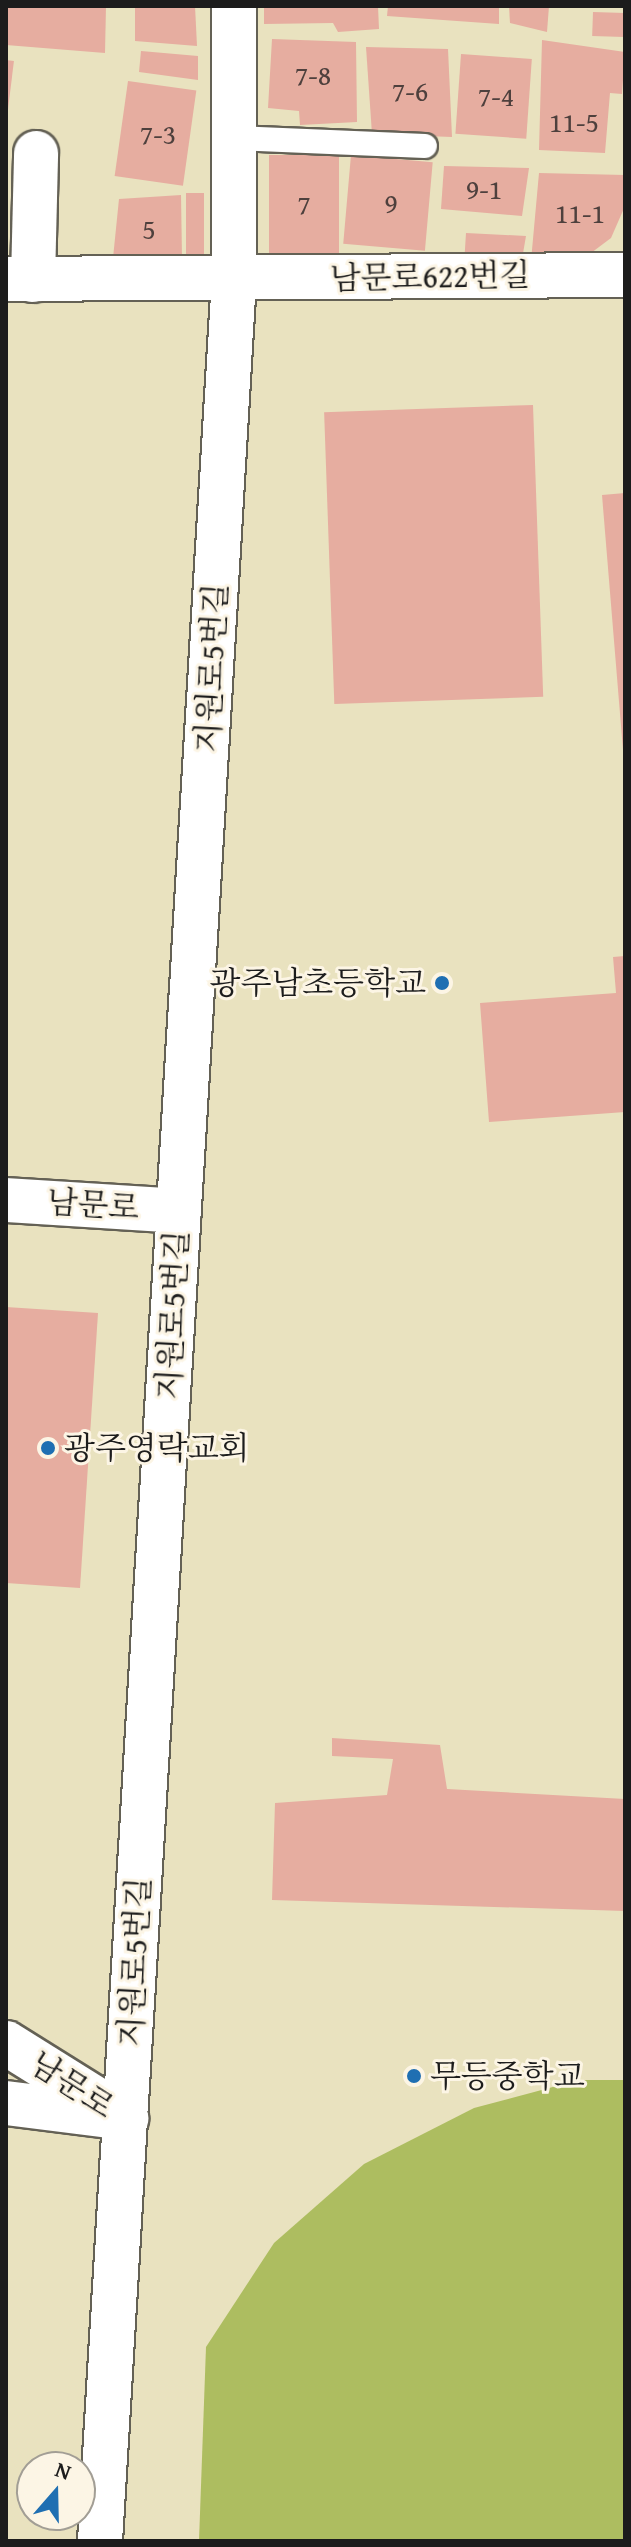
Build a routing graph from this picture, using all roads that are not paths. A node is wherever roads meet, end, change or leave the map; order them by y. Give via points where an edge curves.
1 (234, 6) edge
2 (235, 138) junction
3 (425, 146) dead end
4 (36, 153) dead end
5 (625, 275) edge
6 (20, 279) edge
7 (234, 280) junction
8 (6, 1200) edge
9 (179, 1211) junction
10 (6, 2043) edge
11 (6, 2103) edge
12 (126, 2118) junction
13 (100, 2541) edge

1 - 2 street
2 - 3 lane
2 - 7 street
4 - 6 street, 남문로622번길
5 - 7 street, 남문로622번길
6 - 7 street, 남문로622번길
7 - 9 street, 지원로5번길
8 - 9 street, 남문로
9 - 12 street, 지원로5번길
10 - 12 street, 남문로
11 - 12 street, 남문로
12 - 13 street, 지원로5번길

